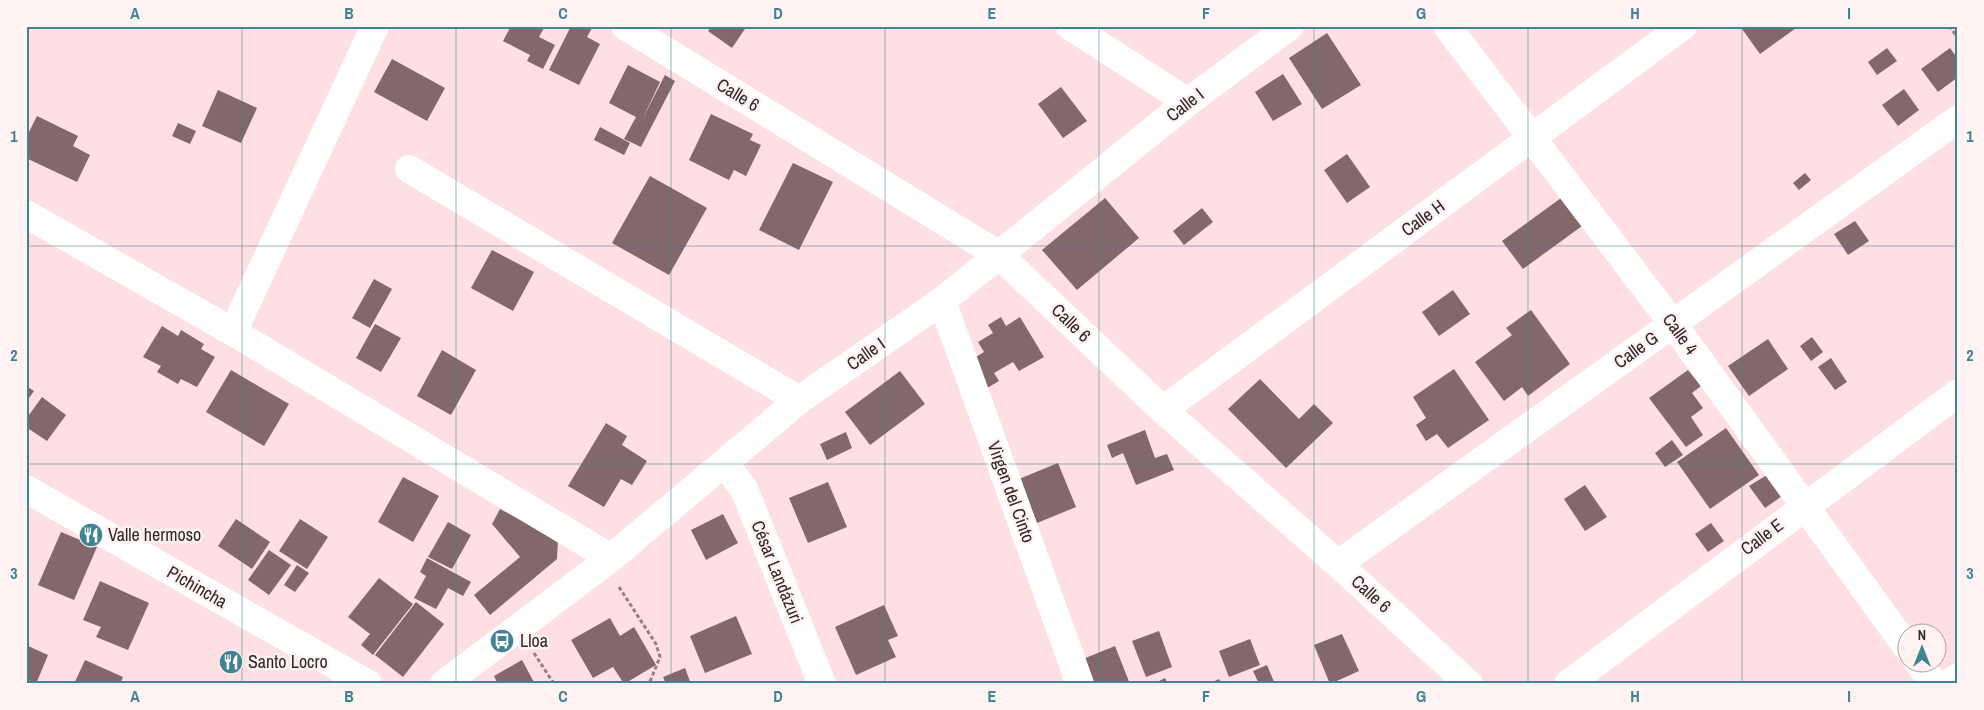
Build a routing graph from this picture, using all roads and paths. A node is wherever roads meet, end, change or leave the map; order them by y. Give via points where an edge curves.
1 (376, 26) edge
2 (625, 26) edge
3 (1070, 26) edge
4 (1290, 26) edge
5 (1447, 26) edge
6 (1683, 26) edge
7 (1949, 26) edge
8 (1958, 38) edge
9 (1188, 102) junction
10 (1958, 119) edge
11 (1532, 138) junction
12 (409, 169) dead end
13 (26, 214) edge
14 (999, 254) junction
15 (942, 301) junction
16 (1673, 324) junction
17 (233, 332) junction
18 (1958, 393) edge
19 (799, 400) junction
20 (1163, 410) junction
21 (725, 464) junction
22 (26, 489) edge
23 (1803, 506) junction
24 (608, 561) junction
25 (1338, 564) junction
26 (518, 628) junction
27 (1896, 632) edge
28 (1925, 672) edge
29 (1958, 677) edge
30 (368, 684) edge
31 (444, 684) edge
32 (554, 684) edge
33 (649, 684) edge
34 (822, 684) edge
35 (1080, 684) edge
36 (1469, 684) edge
37 (1568, 684) edge
38 (1934, 684) edge
39 (1948, 684) edge

1 - 17 street
2 - 14 street, Calle 6
3 - 9 street
4 - 9 street, Calle I
5 - 11 street, Calle 4
6 - 11 street, Calle H
7 - 8 path
9 - 14 street, Calle I
10 - 16 street, Calle G
11 - 16 street, Calle 4
11 - 20 street, Calle H
12 - 19 street
13 - 17 street
14 - 15 street, Calle I
14 - 20 street, Calle 6
15 - 19 street, Calle I
15 - 35 street, Virgen del Cinto
16 - 23 street, Calle 4
16 - 25 street, Calle G
17 - 24 street
18 - 23 street, Calle E
19 - 21 street, Calle I
20 - 25 street, Calle 6
21 - 24 street, Calle I
21 - 34 street, César Landázuri via 744,489
22 - 30 street, Pichincha
23 - 27 street, Calle 4
23 - 37 street, Calle E
24 - 26 street, Calle I
24 - 33 path via 656,644 660,657
25 - 36 street, Calle 6
26 - 31 street, Calle I
26 - 32 path
28 - 38 street
29 - 39 street

